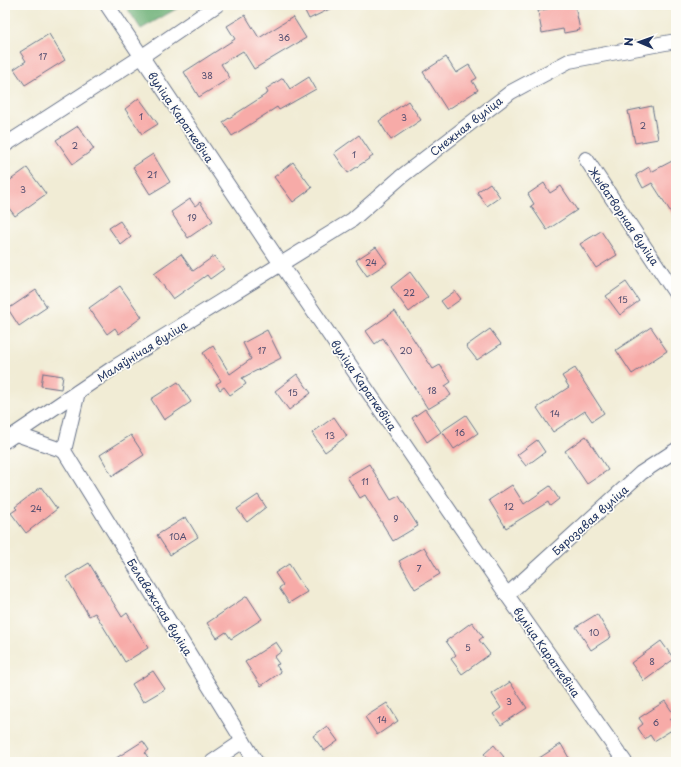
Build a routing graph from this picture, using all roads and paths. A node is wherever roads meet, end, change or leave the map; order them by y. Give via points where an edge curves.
1 (107, 5) edge
2 (217, 5) edge
3 (676, 41) edge
4 (141, 58) junction
5 (5, 145) edge
6 (586, 159) dead end
7 (281, 264) junction
8 (676, 294) edge
9 (78, 392) junction
10 (11, 437) edge
11 (676, 450) edge
12 (64, 451) junction
13 (507, 595) junction
14 (243, 741) junction
15 (622, 761) edge
16 (212, 762) edge
17 (256, 762) edge

1 - 4 street, вуліца Караткевіча
2 - 4 street
3 - 7 street, Снежная вуліца via 569,61 511,92 402,176 352,220
4 - 5 street
4 - 7 street, вуліца Караткевіча
6 - 8 street, Жыватворная вуліца
7 - 9 street, Маляўнічая вуліца
7 - 13 street, вуліца Караткевіча
9 - 10 street, Маляўнічая вуліца
9 - 12 street
10 - 12 street
11 - 13 street, Бярозавая вуліца via 641,473
12 - 14 street, Белавежская вуліца
13 - 15 street, вуліца Караткевіча
14 - 16 street
14 - 17 street, Белавежская вуліца

